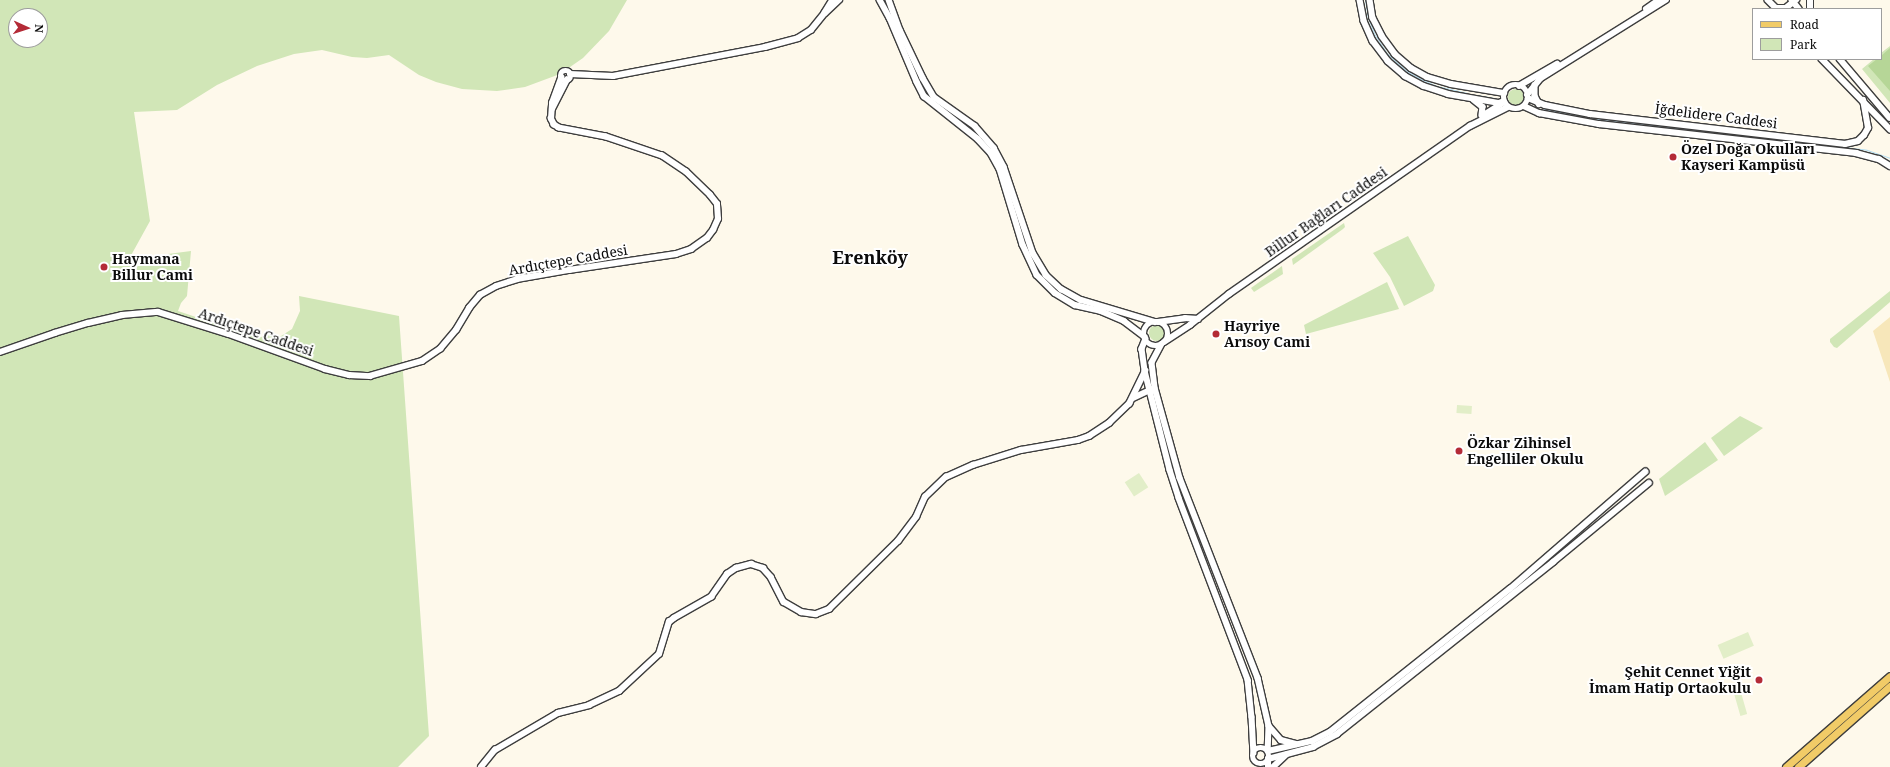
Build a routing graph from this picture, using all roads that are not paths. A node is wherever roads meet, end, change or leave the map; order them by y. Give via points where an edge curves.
1 (833, 0) edge
2 (839, 0) edge
3 (880, 0) edge
4 (889, 0) edge
5 (1360, 0) edge
6 (1370, 0) edge
7 (1659, 0) edge
8 (1666, 0) edge
9 (1768, 0) edge
10 (1794, 1) edge
11 (1775, 8) edge
12 (1786, 8) edge
13 (825, 12) junction
14 (1823, 60) edge
15 (1841, 60) edge
16 (1561, 64) junction
17 (1535, 85) junction
18 (1519, 86) junction
19 (1474, 89) junction
20 (1504, 93) junction
21 (1528, 96) junction
22 (1465, 97) junction
23 (1472, 99) junction
24 (1863, 100) junction
25 (1506, 103) junction
26 (1539, 104) junction
27 (1524, 106) junction
28 (1482, 115) junction
29 (1890, 118) edge
30 (1470, 126) junction
31 (1890, 129) edge
32 (1890, 166) edge
33 (1198, 319) junction
34 (1156, 322) junction
35 (1146, 338) junction
36 (1163, 343) junction
37 (0, 352) edge
38 (1145, 371) junction
39 (1152, 389) junction
40 (1133, 398) junction
41 (1645, 472) dead end
42 (1648, 482) dead end
43 (1890, 676) edge
44 (1890, 686) edge
45 (1268, 726) junction
46 (1300, 744) junction
47 (1268, 751) junction
48 (1290, 752) junction
49 (1254, 756) junction
50 (1268, 759) junction
51 (481, 767) edge
52 (1255, 767) edge
53 (1268, 767) edge
54 (1273, 767) edge
55 (1786, 767) edge
56 (1798, 767) edge

1 - 13 street
2 - 13 street
3 - 35 street via 924,96 978,139 1000,169 1023,245 1037,275 1055,293 1075,305 1101,311 1124,321
4 - 34 street via 900,30 934,97 975,126 994,148 1004,167 1033,253 1046,275 1061,289 1080,300
5 - 22 street via 1371,38 1394,67 1418,84
6 - 19 street via 1382,36 1390,49 1406,64 1427,77
7 - 16 street
8 - 16 street
9 - 11 street
10 - 12 street
13 - 37 street, Ardıçtepe Caddesi via 811,30 798,38 765,47 613,76 567,78 552,103 552,122 559,128 628,144 662,156 686,172 717,204 718,219 710,235 697,245 676,254 516,279 496,286 480,295 440,349 422,361 370,376 349,375 158,312 122,315 55,333
14 - 24 street
15 - 29 street
16 - 17 street
16 - 18 street
17 - 21 street
17 - 26 street via 1535,96
18 - 20 street via 1510,87
18 - 21 street
19 - 20 street
19 - 22 street
20 - 25 street
21 - 26 street, İğdelidere Caddesi
21 - 27 street
22 - 23 street
23 - 25 street
23 - 28 street via 1483,107
24 - 26 street, İğdelidere Caddesi via 1868,128 1858,141 1845,144 1600,115
24 - 31 street
25 - 27 street via 1518,109
25 - 28 street
25 - 30 street
27 - 32 street, İğdelidere Caddesi via 1538,113 1594,123 1852,152 1879,159
28 - 30 street
30 - 33 street, Billur Bağları Caddesi via 1229,294
33 - 34 street
33 - 36 street, Billur Bağları Caddesi
34 - 35 street via 1147,327
34 - 36 street via 1165,326 1167,330 1168,335
35 - 36 street via 1154,345
35 - 38 street via 1142,349
36 - 39 street via 1152,363
38 - 39 street
38 - 40 street
39 - 40 street
39 - 45 street via 1180,478 1257,674
39 - 49 street via 1179,498 1248,680
40 - 51 street via 1120,414 1089,436 1021,450 973,465 946,477 925,497 916,517 891,549 824,612 801,612 784,602 771,577 757,565 736,568 727,574 711,596 670,622 659,654 619,691 589,705 558,713 495,750
41 - 46 street via 1510,589 1330,732
42 - 48 street via 1553,562 1337,734 1313,747
43 - 55 main road
44 - 56 main road
45 - 46 street via 1281,740
45 - 47 street
46 - 47 street
47 - 49 street via 1257,749
47 - 50 street
48 - 50 street
48 - 54 street
49 - 50 street via 1260,763 1265,763
49 - 52 street
50 - 53 street

